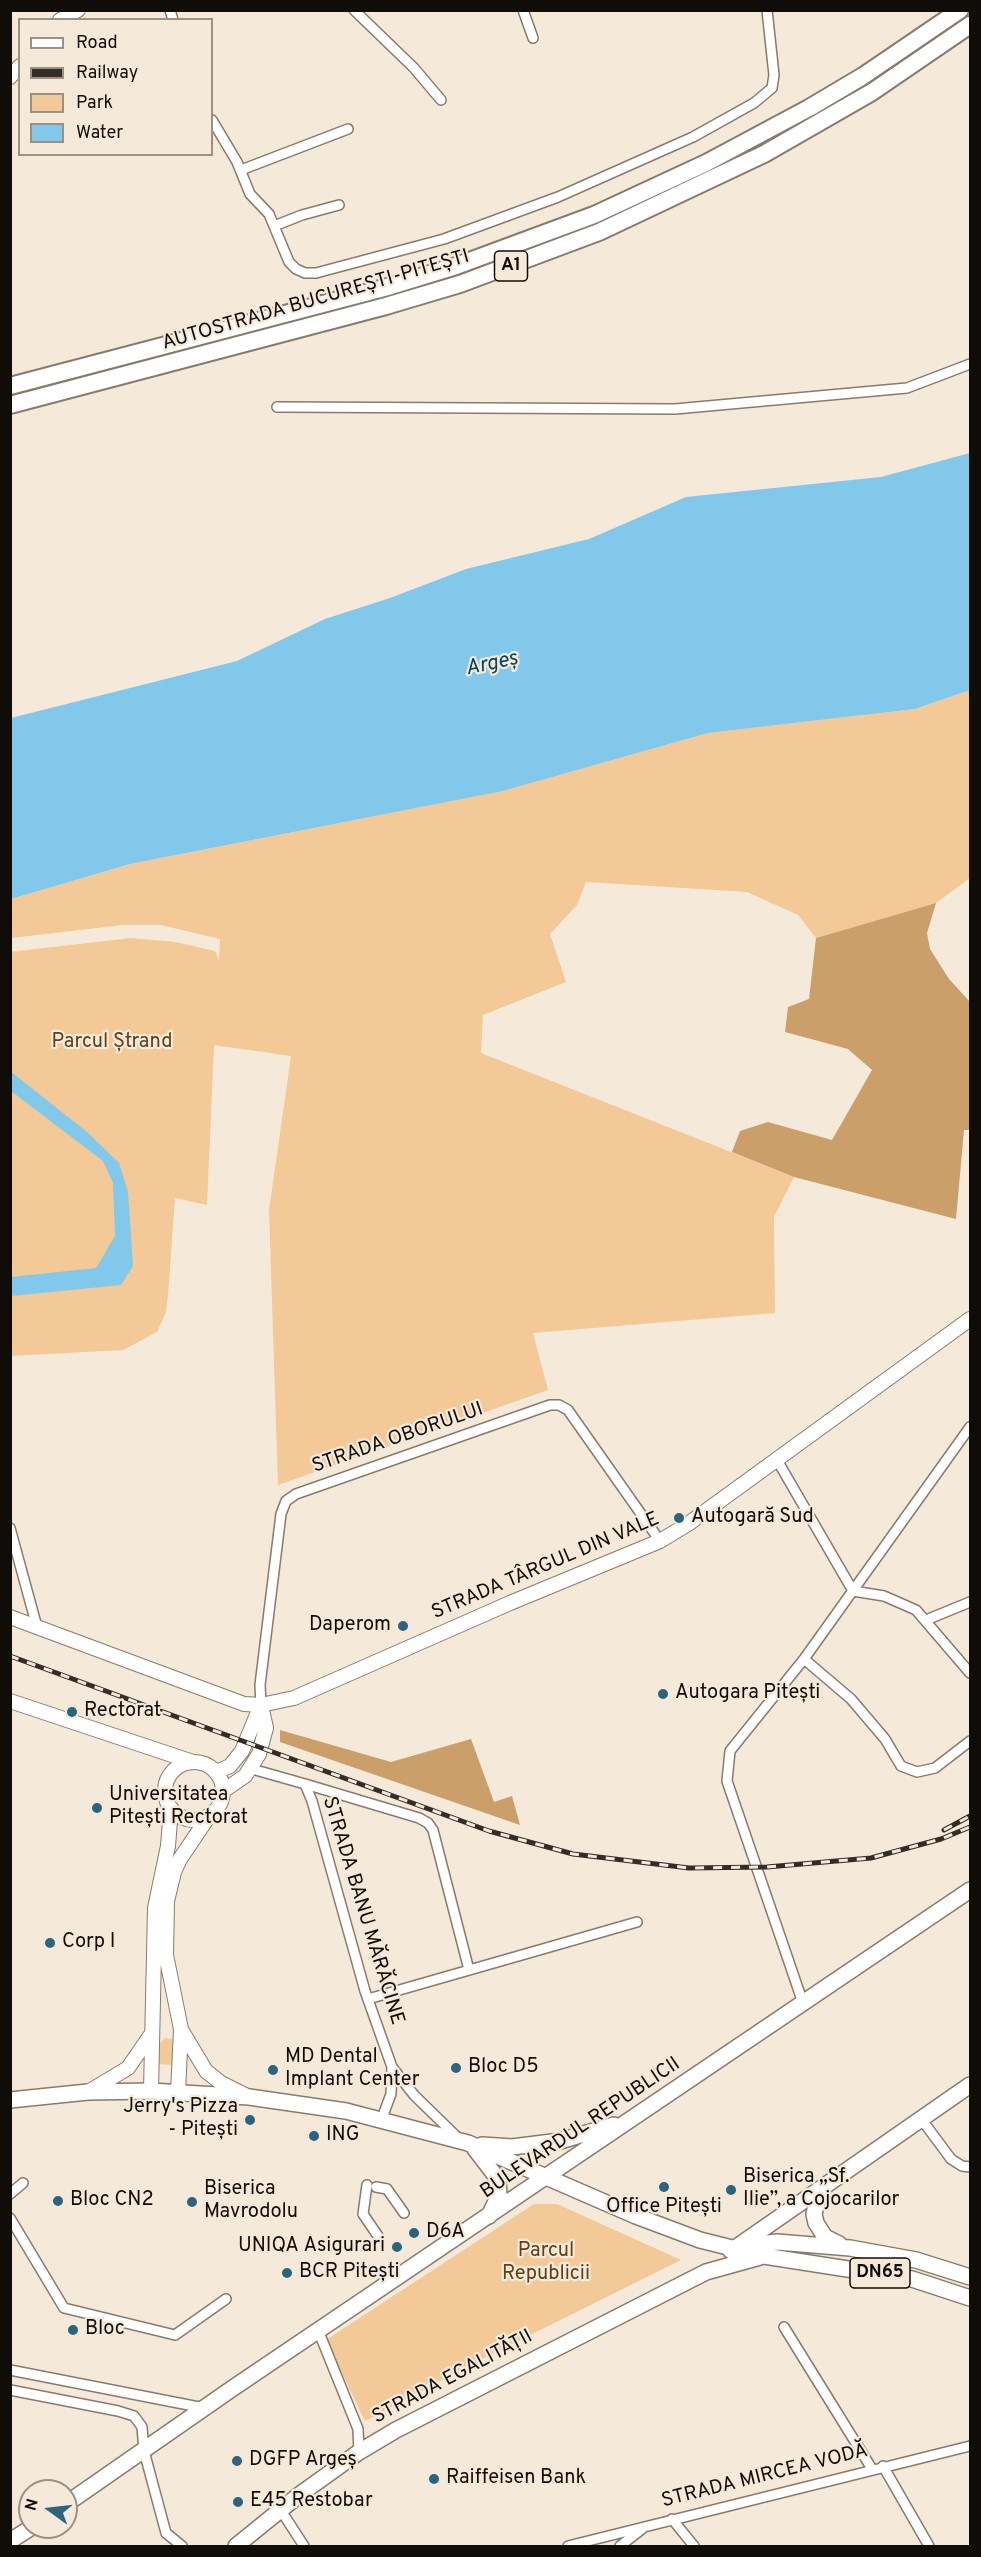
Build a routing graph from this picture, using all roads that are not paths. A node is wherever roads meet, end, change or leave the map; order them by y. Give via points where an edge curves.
1 (78, 10) edge
2 (354, 10) edge
3 (523, 10) edge
4 (767, 10) edge
5 (960, 10) edge
6 (64, 18) edge
7 (970, 26) edge
8 (533, 38) dead end
9 (441, 100) dead end
10 (213, 122) edge
11 (348, 129) dead end
12 (241, 170) junction
13 (339, 205) dead end
14 (274, 226) junction
15 (970, 364) edge
16 (10, 386) edge
17 (10, 405) edge
18 (277, 407) dead end
19 (970, 1319) edge
20 (970, 1427) edge
21 (777, 1460) junction
22 (10, 1527) edge
23 (660, 1541) junction
24 (853, 1591) junction
25 (970, 1602) edge
26 (10, 1617) edge
27 (926, 1620) junction
28 (37, 1627) junction
29 (804, 1659) junction
30 (970, 1673) edge
31 (10, 1701) edge
32 (261, 1705) junction
33 (970, 1741) edge
34 (152, 1747) junction
35 (193, 1762) junction
36 (252, 1769) junction
37 (216, 1772) junction
38 (170, 1776) junction
39 (305, 1784) junction
40 (223, 1791) junction
41 (171, 1808) junction
42 (209, 1816) junction
43 (970, 1890) edge
44 (637, 1922) dead end
45 (469, 1970) junction
46 (368, 1999) junction
47 (803, 2003) junction
48 (181, 2030) junction
49 (151, 2034) junction
50 (392, 2067) junction
51 (970, 2085) edge
52 (151, 2091) junction
53 (88, 2092) junction
54 (178, 2092) junction
55 (249, 2097) junction
56 (10, 2100) edge
57 (637, 2117) junction
58 (382, 2118) junction
59 (922, 2120) junction
60 (464, 2141) junction
61 (970, 2167) edge
62 (547, 2178) junction
63 (22, 2183) dead end
64 (820, 2190) junction
65 (10, 2194) edge
66 (404, 2213) dead end
67 (488, 2217) junction
68 (10, 2218) edge
69 (378, 2236) dead end
70 (734, 2248) junction
71 (850, 2248) junction
72 (764, 2256) junction
73 (706, 2272) junction
74 (970, 2277) edge
75 (970, 2298) edge
76 (226, 2300) dead end
77 (784, 2327) dead end
78 (318, 2330) junction
79 (10, 2370) edge
80 (10, 2390) edge
81 (204, 2408) junction
82 (970, 2446) edge
83 (144, 2451) junction
84 (360, 2452) junction
85 (883, 2466) junction
86 (872, 2469) junction
87 (78, 2496) edge
88 (280, 2509) junction
89 (672, 2519) junction
90 (645, 2526) junction
91 (182, 2547) edge
92 (236, 2547) edge
93 (304, 2547) edge
94 (568, 2547) edge
95 (620, 2547) edge
96 (694, 2547) edge
97 (929, 2547) edge

1 - 6 main road
2 - 9 street
3 - 8 street
4 - 14 street via 774,75 766,95 693,137 558,197 444,239 316,273 305,273 289,262
5 - 16 highway, AUTOSTRADA BUCUREȘTI-PITEȘTI / A1 via 863,76 791,118 594,215 384,288
7 - 17 highway, AUTOSTRADA BUCUREȘTI-PITEȘTI / A1 via 872,92 773,149 588,237 460,284 386,306
10 - 12 street
11 - 12 street
12 - 14 street via 250,194 260,202
13 - 14 street
15 - 18 street via 908,388 686,408
19 - 21 main road, STRADA TÂRGUL DIN VALE
20 - 24 street
21 - 23 main road, STRADA TÂRGUL DIN VALE
21 - 24 street
22 - 28 street
23 - 32 main road, STRADA TÂRGUL DIN VALE via 294,1698
23 - 32 street, STRADA OBORULUI via 568,1410 558,1405 296,1494 286,1501 281,1514 260,1685
24 - 27 street via 900,1602
24 - 29 street
25 - 27 street
26 - 28 main road
27 - 30 street
28 - 32 main road via 244,1704
29 - 33 street via 851,1699 885,1739 901,1766 917,1772 935,1768
29 - 47 street via 730,1751 727,1764 727,1781
31 - 34 main road
32 - 36 main road via 266,1720 265,1737
32 - 37 main road via 242,1751 230,1766
34 - 35 main road
34 - 38 main road
35 - 37 main road
35 - 38 main road
36 - 39 street, STRADA BANU MĂRĂCINE
36 - 40 main road
37 - 40 main road
38 - 41 main road via 165,1792
39 - 45 street via 428,1823
39 - 46 street, STRADA BANU MĂRĂCINE
40 - 42 main road via 219,1805
41 - 42 main road via 184,1818
41 - 49 main road via 168,1846 155,1908
42 - 48 main road via 174,1872 167,1901 166,1955
43 - 47 main road, BULEVARDUL REPUBLICII
44 - 45 street
45 - 46 street
46 - 50 street, STRADA BANU MĂRĂCINE
47 - 57 main road, BULEVARDUL REPUBLICII
48 - 54 main road
48 - 55 main road via 206,2071
49 - 52 main road
49 - 53 main road via 128,2068
50 - 58 street, STRADA BANU MĂRĂCINE via 391,2094
50 - 60 street, STRADA BANU MĂRĂCINE via 414,2095
51 - 59 main road
52 - 53 main road
52 - 54 main road
53 - 56 main road
54 - 55 main road
55 - 58 main road
57 - 60 main road via 560,2141 512,2146
57 - 62 main road, BULEVARDUL REPUBLICII
58 - 60 main road
59 - 61 street via 951,2158
59 - 64 main road
60 - 62 main road
60 - 67 main road via 482,2156 498,2179 499,2195
62 - 67 main road, BULEVARDUL REPUBLICII
62 - 70 main road via 669,2229
63 - 65 street
64 - 70 main road
64 - 71 main road via 814,2214 819,2230
66 - 69 street via 387,2189 372,2186 363,2214
67 - 78 main road, BULEVARDUL REPUBLICII
68 - 76 street via 64,2308 175,2335
70 - 71 main road, DN65 via 777,2241
70 - 72 main road, DN65
70 - 73 main road
71 - 74 main road, DN65 via 916,2260
72 - 73 main road, DN65
72 - 75 main road, DN65 via 912,2279
73 - 84 main road, STRADA EGALITĂȚII
77 - 86 street
78 - 81 main road, BULEVARDUL REPUBLICII
78 - 84 street via 358,2429
79 - 81 street
80 - 83 street via 126,2412 142,2427
81 - 83 main road, BULEVARDUL REPUBLICII
82 - 85 street, STRADA MIRCEA VODĂ
83 - 87 main road, BULEVARDUL REPUBLICII
83 - 91 street via 166,2533
84 - 88 main road, STRADA EGALITĂȚII
85 - 86 street, STRADA MIRCEA VODĂ
85 - 97 street
86 - 89 street, STRADA MIRCEA VODĂ
88 - 92 main road, STRADA EGALITĂȚII
88 - 93 street
89 - 90 street, STRADA MIRCEA VODĂ
89 - 96 street
90 - 94 street, STRADA MIRCEA VODĂ
90 - 95 street

